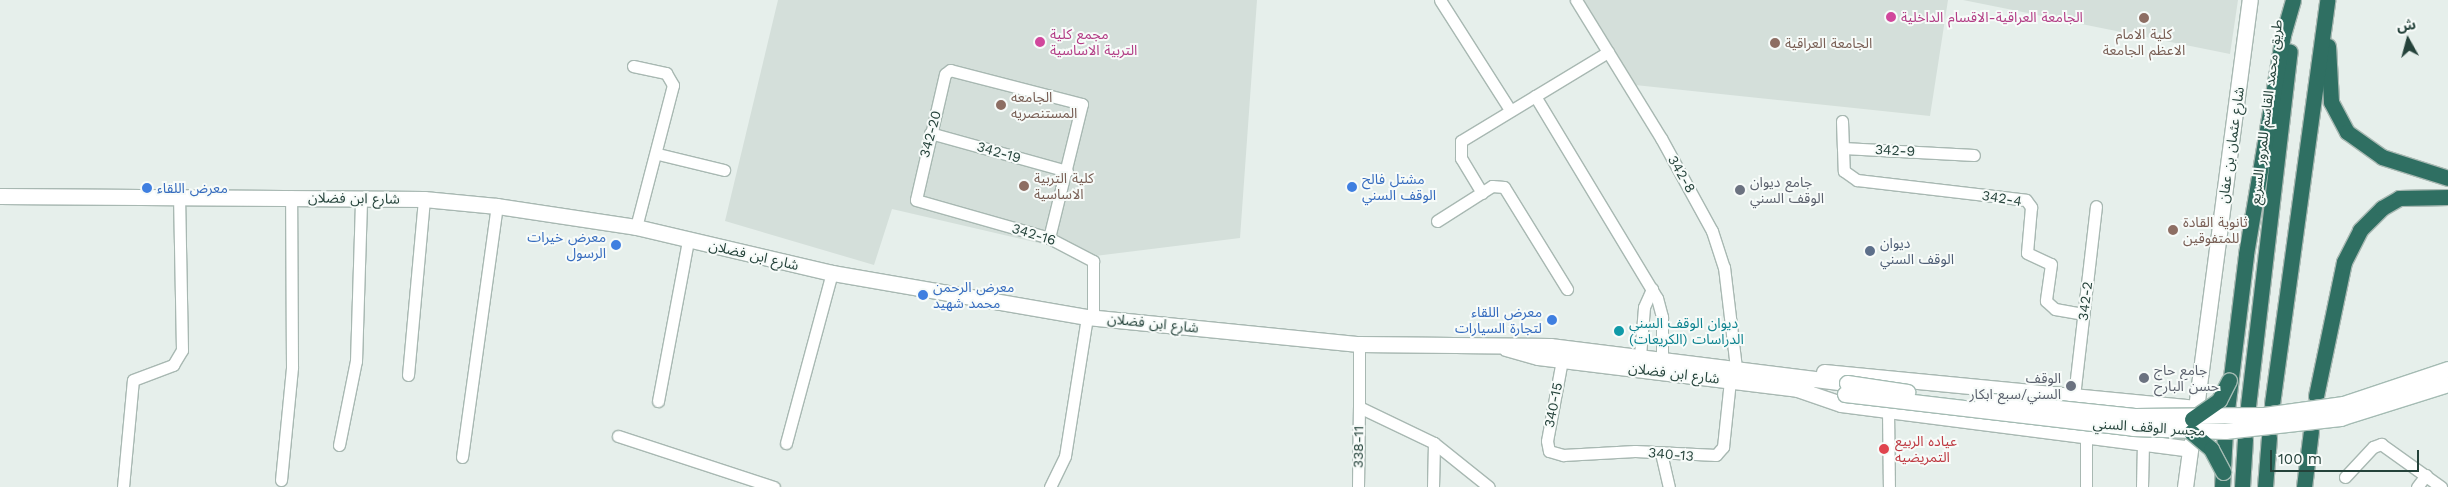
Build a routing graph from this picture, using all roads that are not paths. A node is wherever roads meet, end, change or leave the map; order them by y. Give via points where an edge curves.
1 (1440, 0) edge
2 (1576, 0) edge
3 (2250, 0) edge
4 (2295, 0) edge
5 (2328, 0) edge
6 (1608, 52) junction
7 (633, 66) dead end
8 (1534, 96) junction
9 (1510, 110) junction
10 (1842, 121) dead end
11 (930, 133) junction
12 (1843, 148) junction
13 (658, 154) junction
14 (1974, 155) dead end
15 (724, 170) dead end
16 (1067, 171) junction
17 (2448, 178) edge
18 (1482, 193) junction
19 (179, 194) junction
20 (0, 196) edge
21 (291, 196) junction
22 (2448, 197) edge
23 (361, 198) junction
24 (424, 199) junction
25 (916, 200) joint
26 (497, 206) junction
27 (2096, 206) dead end
28 (1437, 221) dead end
29 (636, 227) junction
30 (1049, 238) junction
31 (688, 240) junction
32 (832, 273) junction
33 (1566, 289) dead end
34 (1652, 289) junction
35 (2083, 314) junction
36 (1090, 317) junction
37 (1359, 344) junction
38 (1506, 347) junction
39 (1640, 356) junction
40 (1662, 359) junction
41 (1562, 360) junction
42 (2448, 369) edge
43 (1733, 374) junction
44 (408, 375) dead end
45 (2228, 380) junction
46 (1798, 382) junction
47 (2448, 384) edge
48 (1846, 389) joint
49 (2074, 396) junction
50 (2316, 396) dead end
51 (658, 401) dead end
52 (2272, 404) dead end
53 (2248, 406) dead end
54 (1359, 407) junction
55 (1888, 410) junction
56 (2226, 424) junction
57 (2193, 426) junction
58 (2311, 431) dead end
59 (2086, 435) junction
60 (618, 436) dead end
61 (2269, 437) dead end
62 (2245, 439) dead end
63 (2143, 442) junction
64 (786, 443) dead end
65 (1434, 443) junction
66 (339, 445) dead end
67 (1549, 451) joint
68 (1661, 453) junction
69 (462, 457) dead end
70 (2426, 475) junction
71 (2345, 477) dead end
72 (281, 480) dead end
73 (2222, 480) edge
74 (123, 487) edge
75 (774, 487) edge
76 (1050, 487) edge
77 (1358, 487) edge
78 (1433, 487) edge
79 (1489, 487) edge
80 (1669, 487) edge
81 (1889, 487) edge
82 (2086, 487) edge
83 (2142, 487) edge
84 (2185, 487) edge
85 (2242, 487) edge
86 (2265, 487) edge
87 (2304, 487) edge
88 (2417, 487) edge
89 (2441, 487) edge

1 - 9 street
2 - 6 street, 342-8
3 - 57 street, شارع عثمان بن عفان
4 - 45 highway via 2283,35
4 - 53 highway, طريق محمد القاسم للمرور السريع
5 - 17 highway via 2329,93 2342,125 2359,143 2382,157
5 - 52 highway
6 - 8 street
6 - 43 street, 342-8 via 1712,231 1724,266
7 - 13 street via 666,73 672,80
8 - 9 street
8 - 34 street
9 - 18 street via 1461,141 1461,158
10 - 12 street
11 - 16 street, 342-19
11 - 16 street, 342-20 via 950,70 1082,104
11 - 25 street, 342-20
12 - 14 street, 342-9
12 - 35 street, 342-4 via 1844,171 1857,180 2026,200 2031,207 2027,253 2051,264 2046,301 2055,309
13 - 15 street
13 - 29 street
16 - 30 street
18 - 28 street
18 - 33 street via 1492,186 1504,187
19 - 20 street, شارع ابن فضلان
19 - 21 street, شارع ابن فضلان
19 - 74 street via 182,350 173,364 133,380
21 - 23 street, شارع ابن فضلان
21 - 72 street via 292,367
22 - 50 highway via 2428,194 2399,198 2382,208 2360,230 2344,262
23 - 24 street, شارع ابن فضلان
23 - 66 street via 356,361
24 - 26 street, شارع ابن فضلان
24 - 44 street
25 - 30 street, 342-16
26 - 29 street, شارع ابن فضلان
26 - 69 street
27 - 35 street, 342-2
29 - 31 street, شارع ابن فضلان
30 - 36 street, 342-16 via 1093,261
31 - 32 street, شارع ابن فضلان
31 - 51 street
32 - 36 street, شارع ابن فضلان
32 - 64 street
34 - 39 street via 1644,307
34 - 40 street via 1662,317
35 - 49 street, 342-2
36 - 37 street, شارع ابن فضلان
36 - 76 street via 1065,456
37 - 38 street, شارع ابن فضلان
37 - 54 street, 338-11
38 - 39 street, شارع ابن فضلان via 1541,345
38 - 41 street, شارع ابن فضلان
39 - 40 street, شارع ابن فضلان
40 - 43 street, شارع ابن فضلان
41 - 43 street, شارع ابن فضلان
41 - 67 street, 340-15 via 1548,433
42 - 56 street, مجسر الوقف السني, bridge via 2343,404
43 - 46 street, شارع ابن فضلان
43 - 68 street, 340-13 via 1720,453 1710,457
45 - 56 highway, bridge
45 - 57 highway, bridge via 2219,400
46 - 48 street, شارع ابن فضلان
46 - 49 street via 1845,372
46 - 55 street via 1830,401
47 - 56 street, مجسر الوقف السني, bridge via 2340,418
48 - 57 street, مجسر الوقف السني, bridge via 2124,415
49 - 57 street
54 - 65 street
54 - 77 street, 338-11
55 - 59 street
55 - 81 street
56 - 57 street, مجسر الوقف السني, bridge
56 - 73 highway
57 - 63 street
57 - 73 highway, bridge via 2211,449
57 - 84 street, شارع عثمان بن عفان
58 - 87 highway
59 - 63 street
59 - 82 street
60 - 75 street
61 - 86 highway
62 - 85 highway
63 - 83 street
65 - 78 street
65 - 79 street
67 - 68 street, 340-13 via 1563,455
68 - 80 street
70 - 71 street via 2381,444 2373,447
70 - 88 street
70 - 89 street

